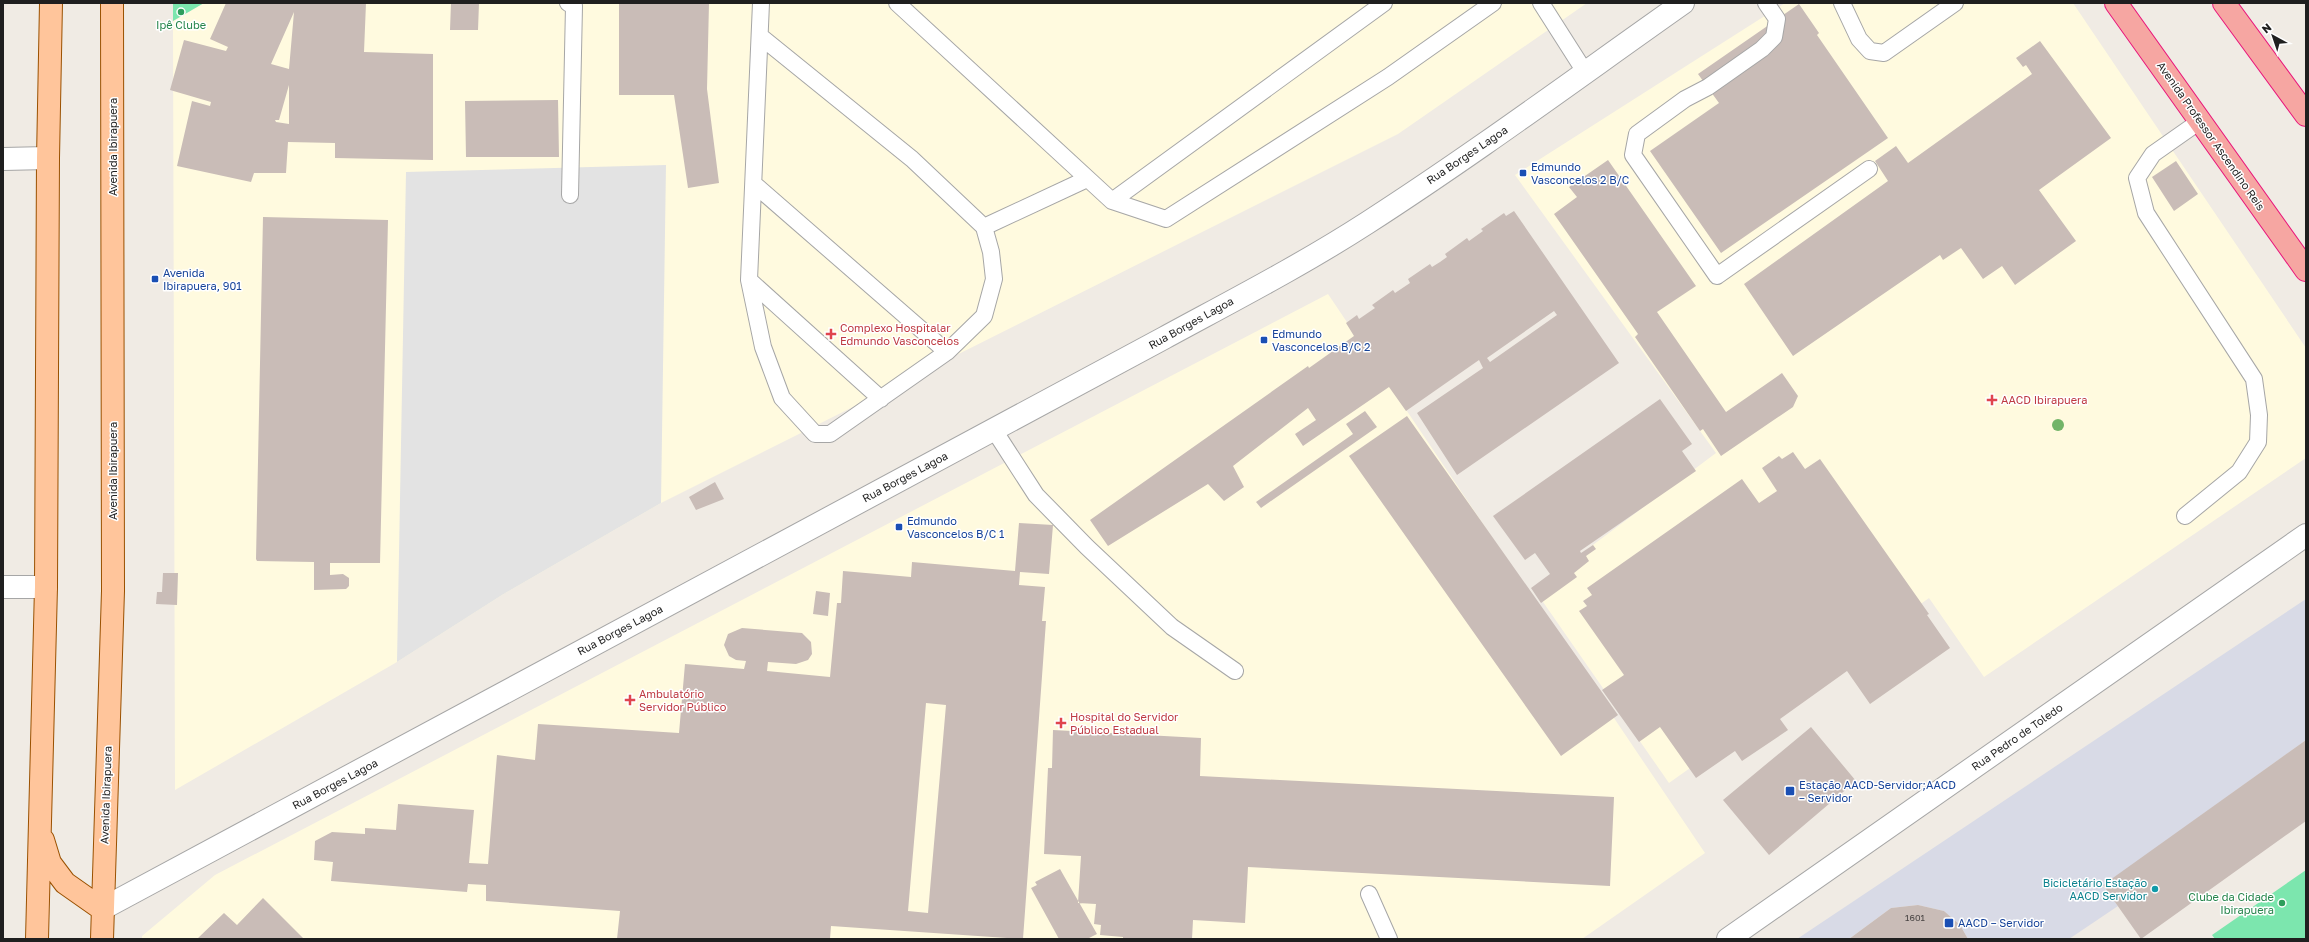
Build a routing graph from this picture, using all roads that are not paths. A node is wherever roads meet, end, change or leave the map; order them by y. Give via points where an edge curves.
1 (51, 3) edge
2 (112, 3) edge
3 (762, 3) edge
4 (897, 3) edge
5 (1384, 3) edge
6 (1493, 3) edge
7 (1541, 3) edge
8 (1683, 3) edge
9 (1766, 3) edge
10 (1842, 3) edge
11 (1955, 3) edge
12 (2116, 3) edge
13 (2224, 3) edge
14 (573, 4) edge
15 (760, 36) junction
16 (1585, 72) junction
17 (2306, 115) edge
18 (2200, 121) junction
19 (48, 158) junction
20 (3, 159) edge
21 (1869, 169) dead end
22 (1087, 179) junction
23 (754, 184) junction
24 (570, 195) dead end
25 (1112, 201) junction
26 (984, 227) junction
27 (2306, 270) edge
28 (749, 280) junction
29 (947, 352) junction
30 (881, 399) junction
31 (994, 430) junction
32 (2185, 516) dead end
33 (2306, 535) edge
34 (3, 586) edge
35 (46, 587) junction
36 (1235, 671) dead end
37 (38, 827) junction
38 (1369, 894) dead end
39 (102, 909) junction
40 (37, 939) edge
41 (102, 939) edge
42 (1389, 939) edge
43 (1728, 939) edge

1 - 19 main road
2 - 39 main road, Avenida Ibirapuera via 113,591
3 - 15 lane
4 - 22 lane
5 - 25 lane
6 - 25 lane via 1388,77 1166,219
7 - 16 lane
8 - 16 street, Rua Borges Lagoa
9 - 21 lane via 1777,19 1774,37 1762,49 1637,134 1633,155 1717,276
10 - 11 lane via 1859,39 1870,51 1884,53
12 - 18 highway, Avenida Professor Ascendino Reis
13 - 17 highway
14 - 24 lane
15 - 23 lane
15 - 26 lane via 912,159
16 - 31 street, Rua Borges Lagoa via 1366,224 1171,335
18 - 27 highway, Avenida Professor Ascendino Reis
18 - 32 lane via 2153,154 2137,178 2146,213 2254,379 2259,415 2258,442 2239,472
19 - 20 street
19 - 35 main road
22 - 25 lane
22 - 26 lane
23 - 28 lane
23 - 29 lane
26 - 29 lane via 991,252 994,279 984,316
28 - 30 lane
28 - 30 lane via 763,347 782,398 815,434 830,434
29 - 30 lane
31 - 36 lane via 1036,495 1087,547 1172,627
31 - 39 street, Rua Borges Lagoa
33 - 43 street, Rua Pedro de Toledo
34 - 35 street
35 - 37 main road
37 - 39 main road via 50,864 65,883
37 - 40 main road
38 - 42 lane
39 - 41 main road, Avenida Ibirapuera

